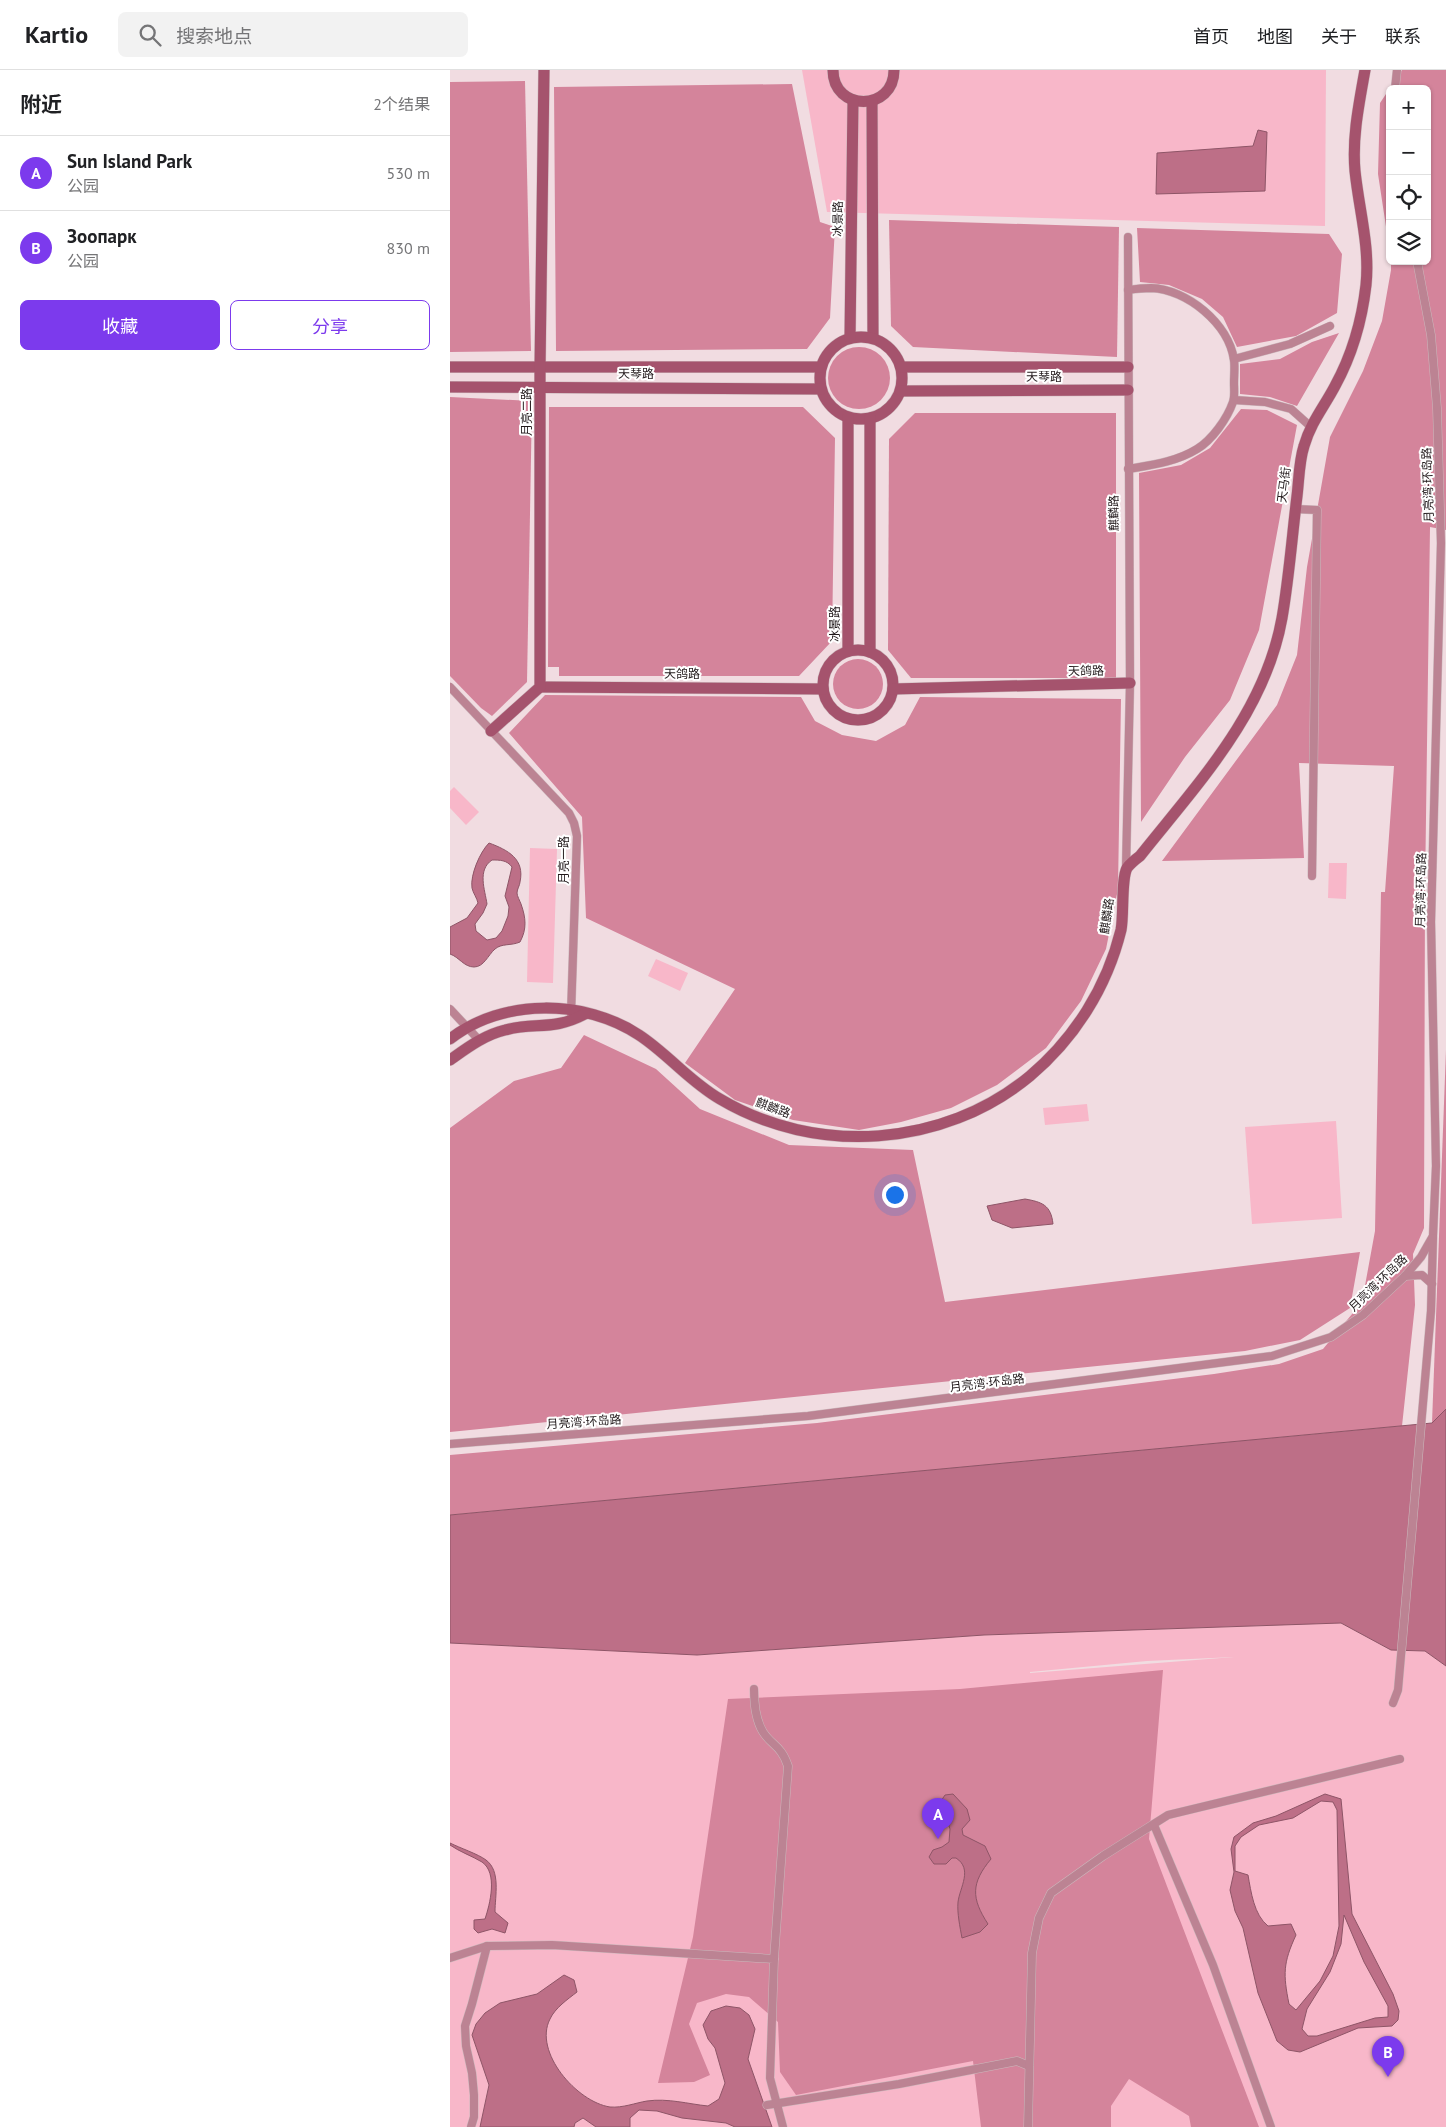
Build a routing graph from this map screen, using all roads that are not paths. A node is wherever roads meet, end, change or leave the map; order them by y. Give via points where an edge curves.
1 (544, 70) edge
2 (833, 70) edge
3 (894, 70) edge
4 (1365, 70) edge
5 (1398, 70) edge
6 (1396, 85) edge
7 (853, 100) junction
8 (872, 101) junction
9 (1128, 237) dead end
10 (1418, 265) edge
11 (1128, 290) junction
12 (1330, 326) dead end
13 (850, 338) junction
14 (873, 338) junction
15 (1234, 359) junction
16 (450, 367) edge
17 (540, 367) junction
18 (821, 367) junction
19 (902, 367) junction
20 (1128, 367) junction
21 (450, 387) edge
22 (540, 387) junction
23 (821, 389) junction
24 (1128, 390) junction
25 (900, 391) junction
26 (1234, 400) junction
27 (848, 417) junction
28 (870, 418) junction
29 (1310, 426) junction
30 (1128, 469) junction
31 (1295, 509) junction
32 (848, 651) junction
33 (870, 652) junction
34 (1130, 683) junction
35 (540, 687) junction
36 (450, 688) edge
37 (823, 689) junction
38 (893, 689) junction
39 (491, 731) junction
40 (1126, 869) junction
41 (1312, 876) dead end
42 (450, 1009) edge
43 (572, 1009) junction
44 (585, 1014) junction
45 (570, 1022) junction
46 (466, 1027) junction
47 (450, 1038) edge
48 (479, 1040) junction
49 (450, 1060) edge
50 (1433, 1236) junction
51 (1405, 1276) junction
52 (1432, 1284) junction
53 (450, 1444) edge
54 (754, 1689) dead end
55 (1393, 1703) dead end
56 (1400, 1758) dead end
57 (1154, 1825) junction
58 (487, 1946) junction
59 (450, 1958) edge
60 (774, 1959) junction
61 (1029, 2066) junction
62 (778, 2104) junction
63 (767, 2105) dead end
64 (471, 2127) edge
65 (783, 2127) edge
66 (1028, 2127) edge
67 (1271, 2127) edge

1 - 17 street, 月亮二路
2 - 7 street via 838,88
3 - 8 street via 888,89
4 - 29 street, 天马街 via 1354,140 1367,257 1366,284 1350,354
5 - 6 street
7 - 8 street
7 - 13 street, 冰景路
8 - 14 street
9 - 11 street, 麒麟路
10 - 50 street, 月亮湾·环岛路 via 1431,335 1441,543 1431,922 1436,1166
11 - 15 street via 1152,288 1194,303 1214,319 1226,337
11 - 20 street, 麒麟路
12 - 15 street via 1290,344
13 - 14 street
13 - 18 street via 837,344
14 - 19 street via 896,354
15 - 26 street
16 - 17 street, 天琴路
17 - 18 street, 天琴路
17 - 22 street, 月亮二路
18 - 23 street
19 - 20 street, 天琴路
19 - 25 street
20 - 24 street, 麒麟路
21 - 22 street, 天琴路
22 - 23 street, 天琴路
22 - 35 street, 月亮二路
23 - 27 street via 832,406
24 - 25 street, 天琴路
24 - 30 street, 麒麟路
25 - 28 street via 894,404
26 - 29 street via 1265,402 1291,409
26 - 30 street via 1211,437 1197,449 1156,465
27 - 28 street
27 - 32 street, 冰景路
28 - 33 street
29 - 31 street, 天马街 via 1303,449
30 - 34 street, 麒麟路
31 - 40 street, 天马街 via 1281,620 1271,662 1259,692 1228,743 1140,856
31 - 41 street via 1317,510
32 - 33 street
32 - 37 street via 832,662 823,679
33 - 38 street via 888,667
34 - 38 street, 天鸽路
34 - 40 street, 麒麟路
35 - 37 street, 天鸽路
35 - 39 street
36 - 39 street, 月亮一路
37 - 38 street via 833,709 852,720 874,716 883,709
39 - 43 street, 月亮一路 via 574,823 577,836
40 - 44 street, 麒麟路 via 1122,927 1112,961 1098,993 1074,1030 1048,1060 997,1100 929,1127 859,1138 814,1134 779,1126 718,1098 637,1034 608,1019
42 - 46 street
43 - 44 street, 麒麟路
43 - 45 street, 月亮一路
43 - 46 street, 麒麟路 via 523,1010 487,1018
44 - 45 street
45 - 48 street via 516,1028
46 - 47 street, 麒麟路
46 - 48 street
48 - 49 street
50 - 51 street, 月亮湾·环岛路
50 - 52 street
51 - 52 street via 1422,1275
51 - 53 street, 月亮湾·环岛路 via 1363,1315 1331,1337 1272,1356 808,1416
52 - 55 street via 1398,1690
54 - 60 street via 754,1708 763,1732 784,1752 788,1766
56 - 57 street via 1168,1815
57 - 61 street via 1051,1893 1039,1918 1032,1953
57 - 67 street via 1213,1965
58 - 59 street
58 - 60 street via 552,1945
58 - 64 street via 465,2026 474,2095
60 - 62 street via 770,2078
61 - 62 street via 1017,2061
61 - 66 street
62 - 63 street
62 - 65 street

